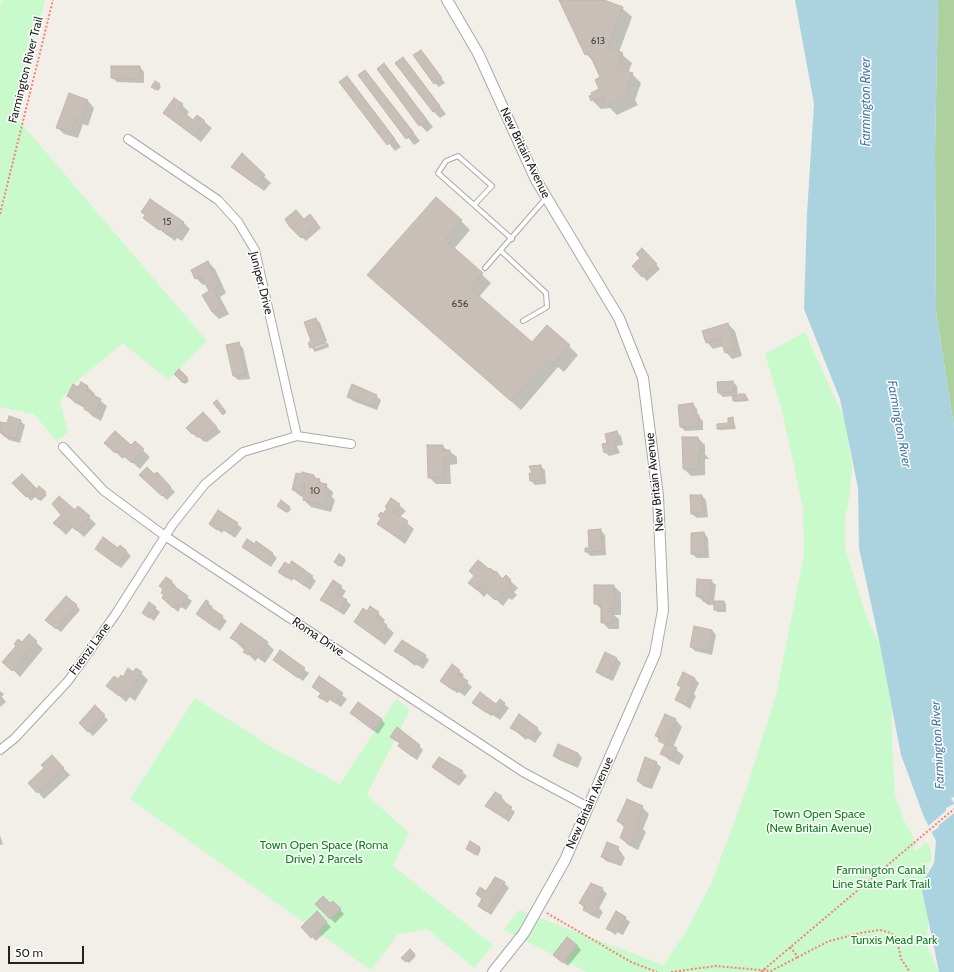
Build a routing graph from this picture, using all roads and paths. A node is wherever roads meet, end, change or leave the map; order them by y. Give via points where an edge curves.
1 (53, 0) edge
2 (447, 0) edge
3 (128, 139) dead end
4 (546, 198) junction
5 (474, 205) junction
6 (0, 214) edge
7 (512, 239) junction
8 (501, 250) junction
9 (485, 268) dead end
10 (523, 321) dead end
11 (297, 436) junction
12 (351, 444) dead end
13 (63, 446) dead end
14 (165, 536) junction
15 (0, 750) edge
16 (588, 807) junction
17 (954, 809) edge
18 (539, 908) junction
19 (790, 947) junction
20 (798, 958) junction
21 (762, 971) edge
22 (493, 972) edge
23 (657, 972) edge
24 (671, 972) edge
25 (910, 972) edge

1 - 6 path, Farmington River Trail
2 - 4 street, New Britain Avenue via 478,53
3 - 11 street, Juniper Drive via 218,200 238,222 255,250
4 - 7 lane
4 - 16 street, New Britain Avenue via 618,318 643,378 658,496 663,610 655,654
5 - 5 lane via 438,173 446,161 458,156 492,186
5 - 7 lane
7 - 8 lane
8 - 9 lane
8 - 10 lane via 546,293 547,307
11 - 12 street
11 - 14 street, Firenzi Lane via 244,452 205,484
13 - 14 street, Roma Drive via 104,490
14 - 15 street, Firenzi Lane via 115,615 68,681 15,738
14 - 16 street, Roma Drive via 523,772
16 - 18 street, New Britain Avenue via 565,860
17 - 19 path
18 - 22 street, New Britain Avenue via 524,933
18 - 23 path via 631,962
19 - 20 path
19 - 21 path
20 - 21 path via 771,972
20 - 25 path via 829,941 880,930 891,933 897,940 901,959
21 - 24 path via 716,966

